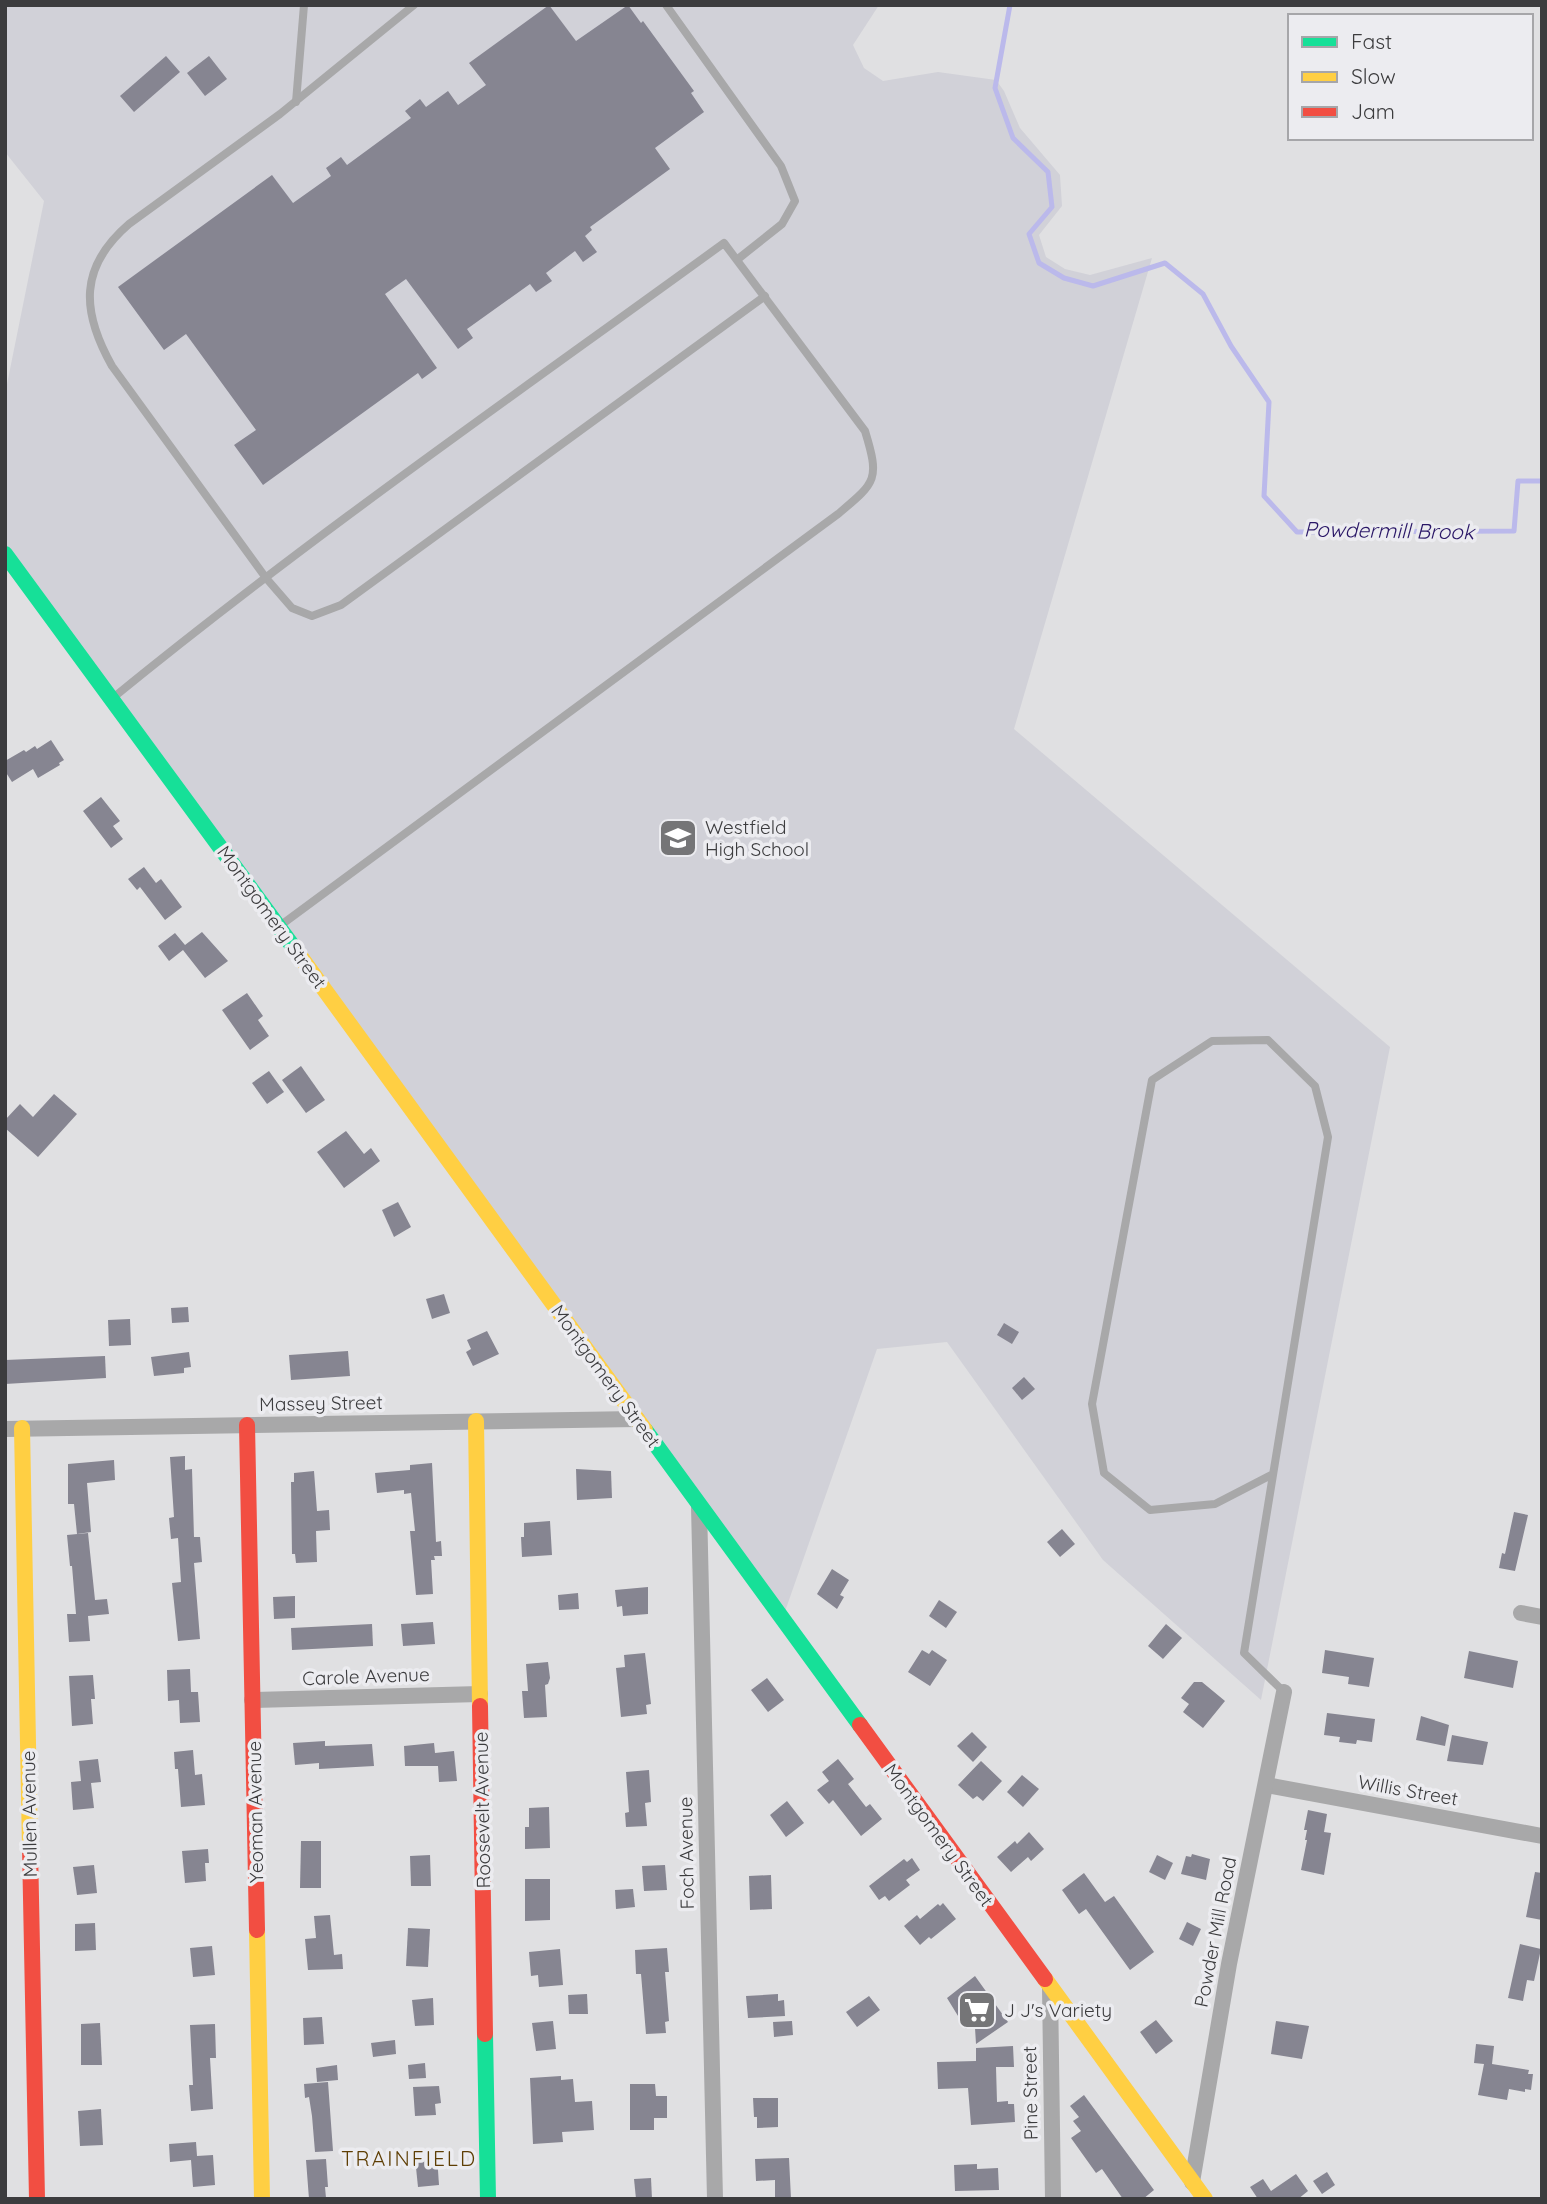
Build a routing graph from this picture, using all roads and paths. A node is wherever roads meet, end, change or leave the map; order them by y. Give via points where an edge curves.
1 (304, 5) edge
2 (414, 5) edge
3 (666, 5) edge
4 (296, 102) junction
5 (738, 259) junction
6 (765, 296) junction
7 (5, 554) edge
8 (266, 578) junction
9 (112, 698) junction
10 (279, 926) junction
11 (637, 1419) junction
12 (476, 1422) junction
13 (247, 1425) junction
14 (13, 1429) edge
15 (1273, 1474) junction
16 (699, 1506) junction
17 (1521, 1613) dead end
18 (1542, 1617) edge
19 (1284, 1692) joint
20 (480, 1694) junction
21 (252, 1700) junction
22 (1266, 1785) junction
23 (1542, 1836) edge
24 (1050, 1987) junction
25 (1192, 2182) junction
26 (37, 2199) edge
27 (262, 2199) edge
28 (488, 2199) edge
29 (715, 2199) edge
30 (1053, 2199) edge
31 (1205, 2199) edge

1 - 4 lane
2 - 4 lane
3 - 5 lane via 781,166 795,201 782,224
4 - 8 lane via 111,239 100,254 91,286 92,322 112,366
5 - 6 lane
5 - 8 lane via 724,243
6 - 8 lane via 341,605 312,616 292,608
6 - 10 lane via 866,431 875,463 868,488 798,546
7 - 9 street, Montgomery Street
8 - 9 lane
9 - 10 street, Montgomery Street
10 - 11 street, Montgomery Street
11 - 12 street, Massey Street
11 - 16 street, Montgomery Street
12 - 13 street, Massey Street
12 - 20 street, Roosevelt Avenue
13 - 14 street, Massey Street
13 - 21 street, Yeoman Avenue
14 - 26 street, Mullen Avenue
15 - 15 lane via 1328,1137 1315,1086 1268,1040 1212,1041 1152,1080 1092,1404 1104,1474 1150,1510 1215,1504
15 - 19 lane via 1244,1653
16 - 24 street, Montgomery Street
16 - 29 street, Foch Avenue
17 - 18 street
19 - 22 street, Powder Mill Road
20 - 21 street, Carole Avenue
20 - 28 street, Roosevelt Avenue
21 - 27 street, Yeoman Avenue
22 - 23 street, Willis Street
22 - 25 street, Powder Mill Road via 1229,1964
24 - 25 street, Montgomery Street
24 - 30 street, Pine Street
25 - 31 street, Montgomery Street

